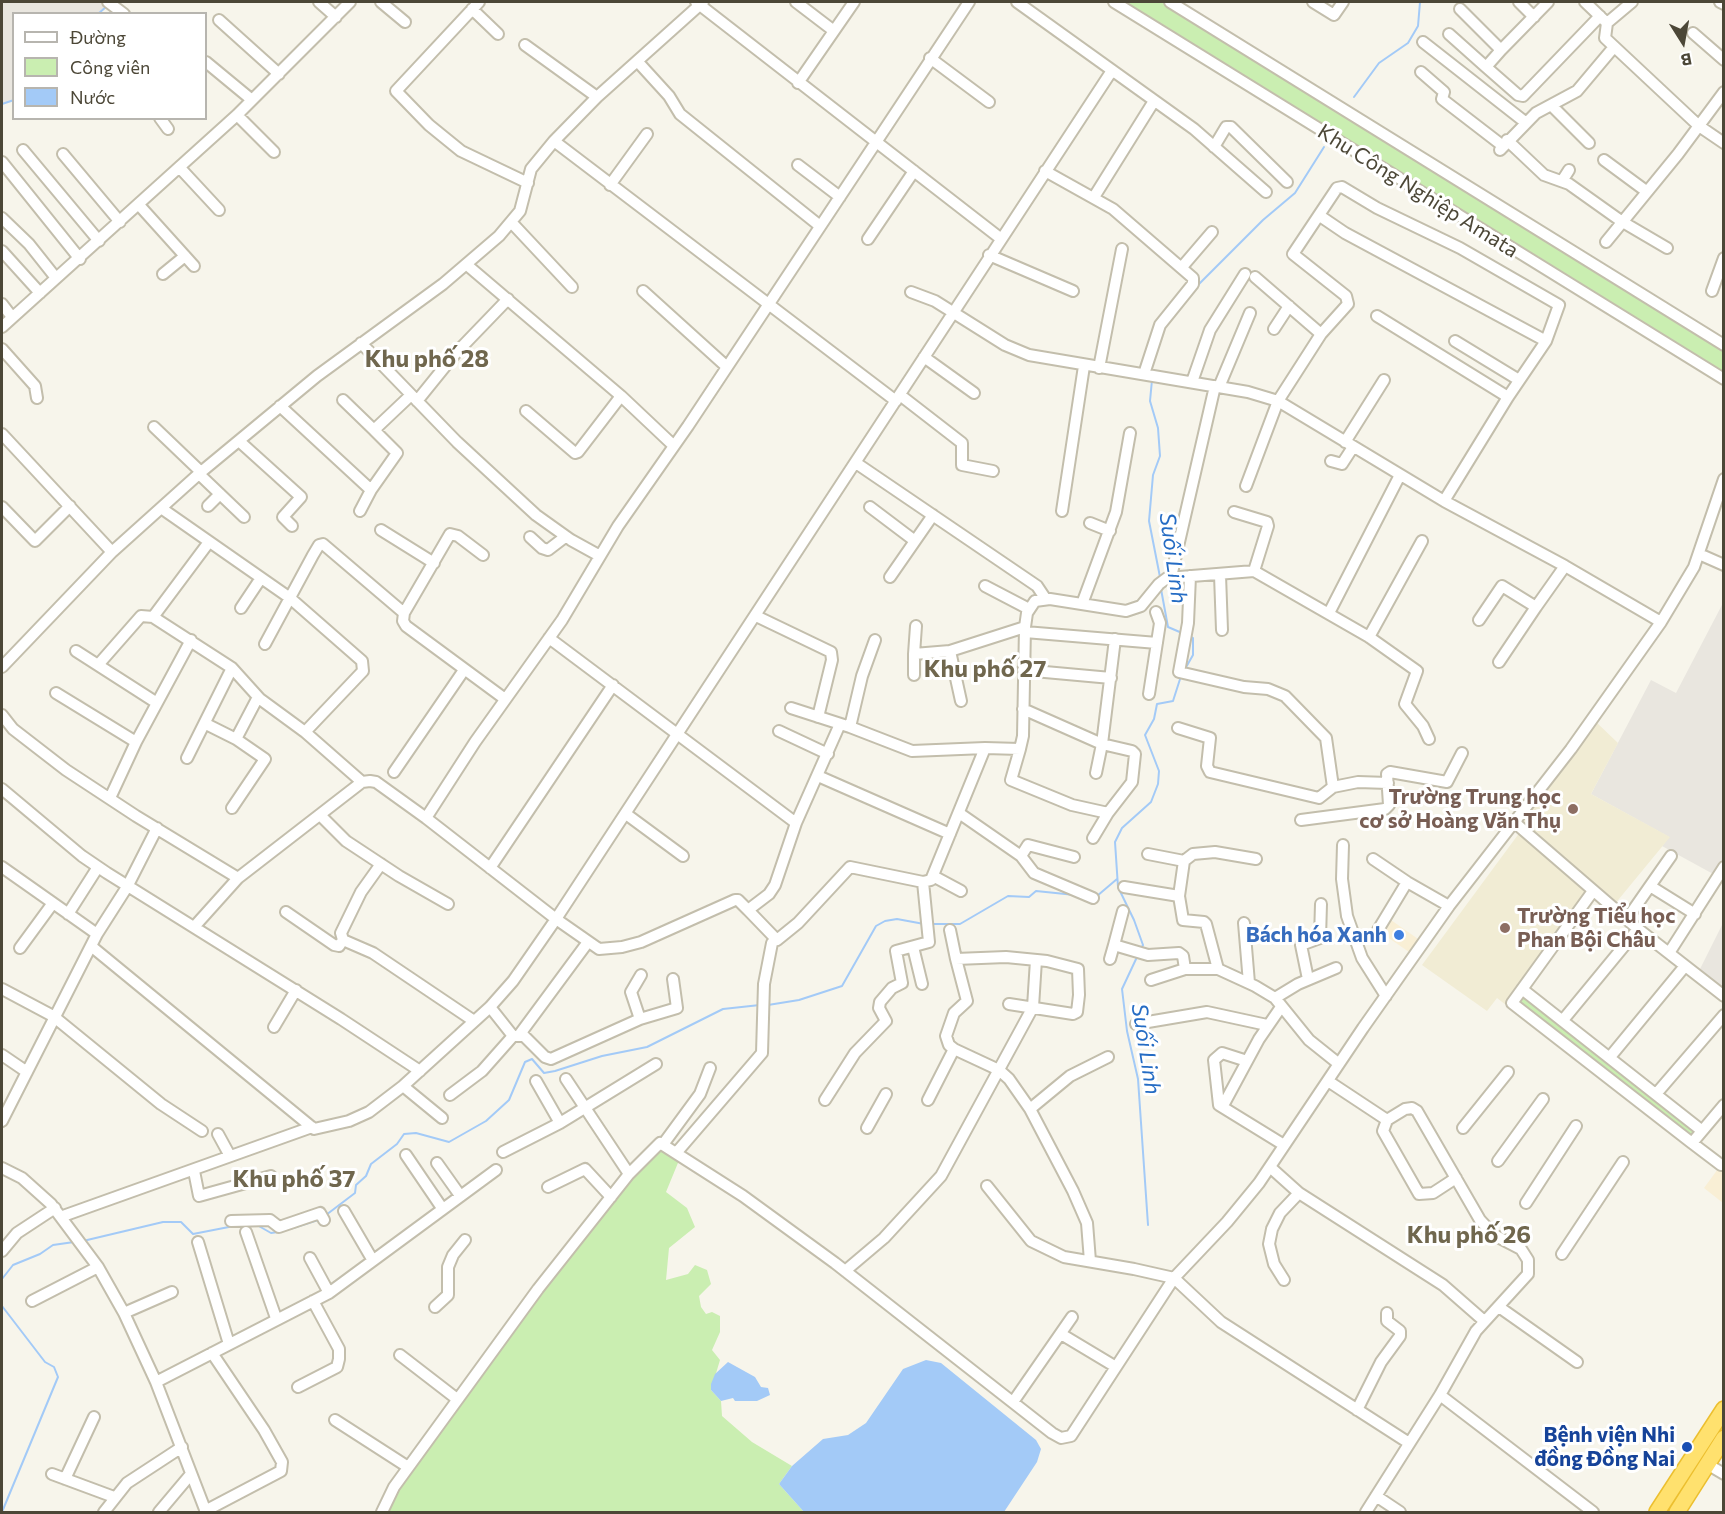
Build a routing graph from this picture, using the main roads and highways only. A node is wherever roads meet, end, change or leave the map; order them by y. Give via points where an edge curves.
1 (1724, 1409) edge
2 (1724, 1438) edge
3 (1657, 1512) edge
4 (1677, 1512) edge

1 - 3 highway
2 - 4 highway

